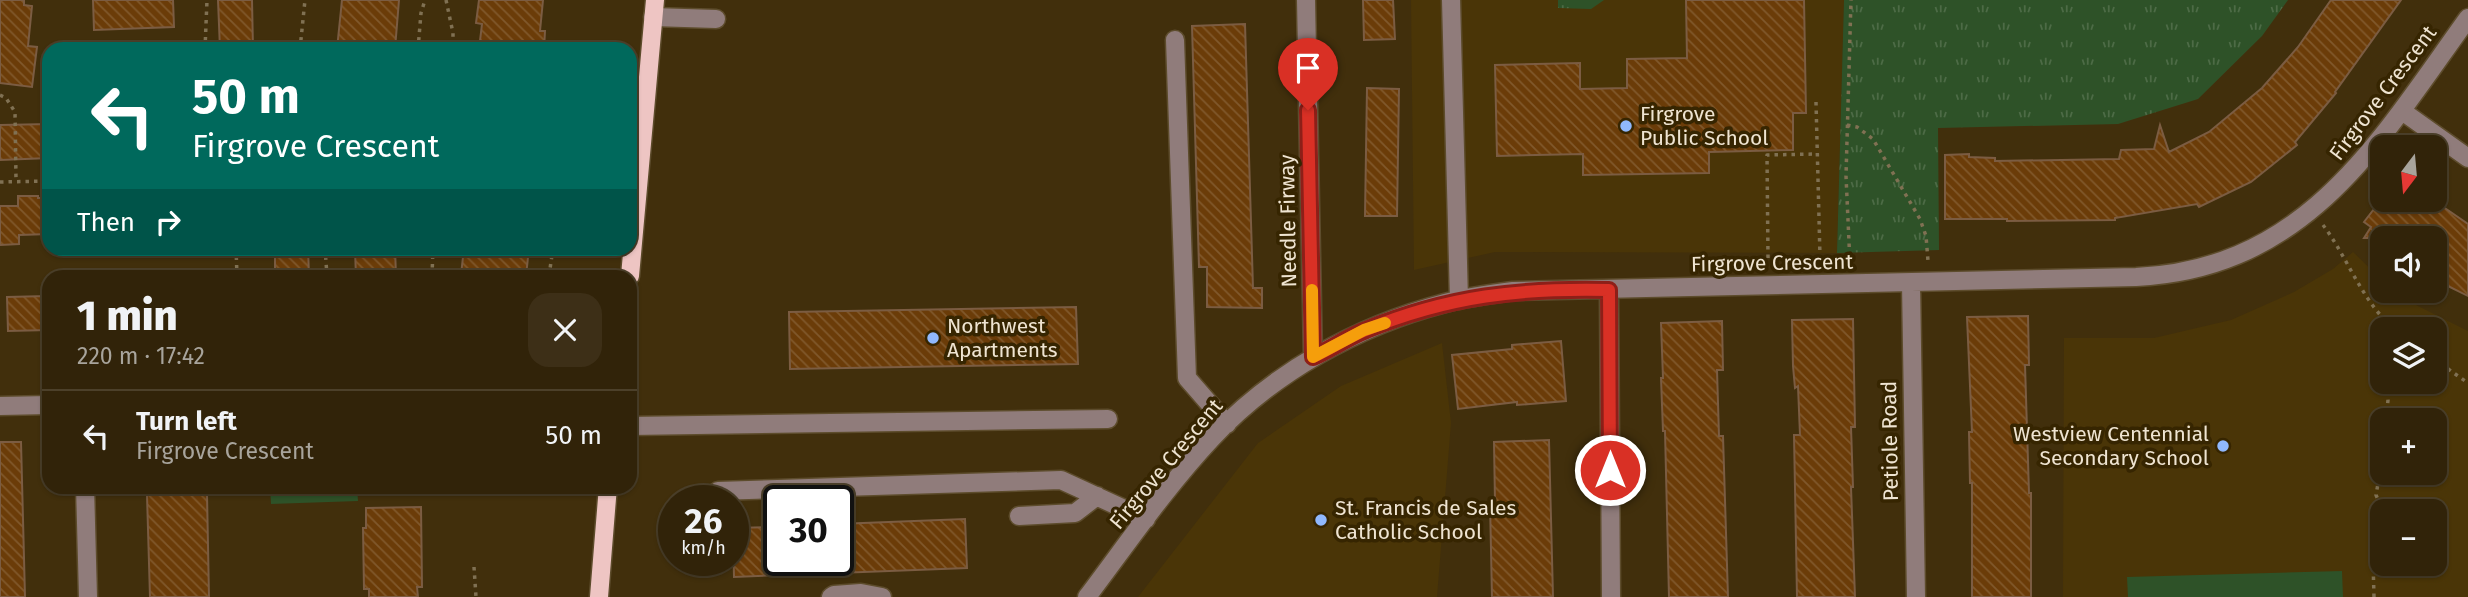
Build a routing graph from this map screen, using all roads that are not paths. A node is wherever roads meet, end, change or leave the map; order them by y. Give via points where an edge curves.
1 (1306, 0) edge
2 (1451, 0) edge
3 (654, 9) edge
4 (2468, 18) edge
5 (716, 19) dead end
6 (1175, 40) dead end
7 (2402, 111) junction
8 (2468, 158) edge
9 (637, 198) edge
10 (1911, 283) junction
11 (1609, 290) junction
12 (1459, 300) junction
13 (1313, 357) junction
14 (0, 405) edge
15 (42, 405) edge
16 (1108, 419) dead end
17 (1227, 424) junction
18 (637, 426) edge
19 (749, 490) edge
20 (85, 494) edge
21 (607, 494) edge
22 (1097, 496) junction
23 (1019, 516) dead end
24 (1146, 519) junction
25 (88, 597) edge
26 (599, 597) edge
27 (831, 597) edge
28 (882, 597) edge
29 (1087, 597) edge
30 (1611, 597) edge
31 (1916, 597) edge

1 - 13 street, Needle Firway
2 - 12 street
3 - 5 street
3 - 9 main road
4 - 7 street, Firgrove Crescent
6 - 17 street via 1187,378
7 - 8 street
7 - 10 street, Firgrove Crescent via 2347,178 2312,211 2255,246 2216,263 2154,276
10 - 11 street, Firgrove Crescent
10 - 31 street, Petiole Road
11 - 12 street, Firgrove Crescent via 1513,291
11 - 30 street
12 - 13 street, Firgrove Crescent via 1364,330
13 - 17 street, Firgrove Crescent
14 - 15 street
16 - 18 street
17 - 24 street, Firgrove Crescent
19 - 22 street via 1060,480
20 - 25 street
21 - 26 main road
22 - 23 street via 1075,513
22 - 24 street
24 - 29 street, Firgrove Crescent
27 - 28 street via 861,593

